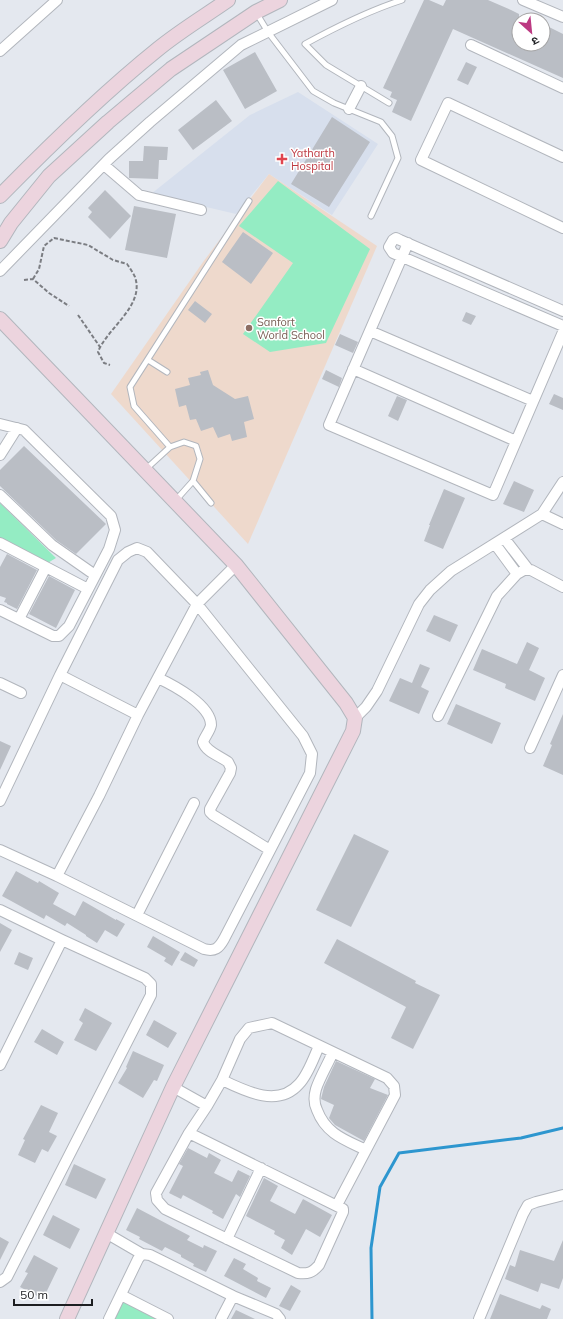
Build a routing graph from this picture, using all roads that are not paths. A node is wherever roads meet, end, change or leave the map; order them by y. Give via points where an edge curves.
1 (57, 0) edge
2 (228, 0) edge
3 (280, 0) edge
4 (332, 0) edge
5 (402, 0) edge
6 (523, 0) edge
7 (256, 12) junction
8 (563, 17) edge
9 (268, 32) junction
10 (472, 45) dead end
11 (0, 51) edge
12 (361, 86) junction
13 (563, 88) edge
14 (389, 103) dead end
15 (349, 109) junction
16 (563, 157) edge
17 (104, 165) junction
18 (0, 196) edge
19 (249, 201) dead end
20 (201, 210) dead end
21 (371, 216) dead end
22 (563, 228) edge
23 (0, 241) edge
24 (408, 243) junction
25 (402, 256) junction
26 (0, 271) edge
27 (562, 307) edge
28 (0, 319) edge
29 (563, 326) edge
30 (370, 331) junction
31 (563, 332) edge
32 (148, 360) junction
33 (353, 369) junction
34 (167, 372) dead end
35 (533, 401) junction
36 (0, 424) edge
37 (17, 428) junction
38 (516, 441) junction
39 (170, 447) junction
40 (0, 455) edge
41 (145, 470) junction
42 (193, 481) junction
43 (563, 482) edge
44 (0, 495) edge
45 (175, 501) junction
46 (211, 503) dead end
47 (542, 514) junction
48 (563, 524) edge
49 (500, 541) junction
50 (0, 543) edge
51 (236, 565) junction
52 (46, 567) junction
53 (528, 570) junction
54 (96, 574) junction
55 (517, 574) junction
56 (563, 586) edge
57 (88, 589) junction
58 (197, 604) junction
59 (0, 610) edge
60 (19, 619) junction
61 (563, 675) edge
62 (60, 676) junction
63 (158, 678) junction
64 (0, 683) edge
65 (21, 693) dead end
66 (138, 715) junction
67 (438, 716) dead end
68 (355, 718) junction
69 (530, 748) dead end
70 (0, 801) edge
71 (194, 803) dead end
72 (0, 850) edge
73 (270, 850) junction
74 (57, 876) junction
75 (0, 910) edge
76 (137, 915) junction
77 (62, 940) junction
78 (319, 1046) junction
79 (333, 1052) junction
80 (0, 1065) edge
81 (222, 1080) junction
82 (173, 1087) junction
83 (207, 1106) junction
84 (189, 1133) junction
85 (366, 1150) junction
86 (261, 1168) junction
87 (563, 1195) edge
88 (337, 1205) junction
89 (106, 1233) junction
90 (227, 1239) junction
91 (142, 1254) junction
92 (0, 1282) edge
93 (121, 1294) junction
94 (232, 1296) junction
95 (67, 1319) edge
96 (109, 1319) edge
97 (168, 1319) edge
98 (221, 1319) edge
99 (280, 1319) edge
100 (479, 1319) edge

1 - 11 street
2 - 18 street via 159,48 36,159
3 - 7 street
4 - 9 street
5 - 12 lane via 334,28 305,44 326,65
6 - 8 street
7 - 9 lane
7 - 23 street via 171,69 108,122 49,176 11,223
9 - 15 lane via 313,90
9 - 17 street via 241,45 150,122
10 - 13 street
12 - 14 lane
12 - 15 street
15 - 21 lane via 381,122 392,136 398,158
16 - 22 street via 448,103 421,160
17 - 20 street via 139,195
17 - 26 street
19 - 32 lane
24 - 25 street
24 - 25 street via 396,238 389,247
24 - 27 street
25 - 29 street
25 - 30 street
28 - 41 street
30 - 33 street
30 - 35 street
31 - 35 street
32 - 34 lane
32 - 39 lane via 130,387 134,406
33 - 38 street
33 - 38 street via 329,424 493,495
35 - 38 street
36 - 37 street
37 - 40 street
37 - 54 street via 24,430 111,516 115,530 109,549
39 - 41 lane
39 - 42 lane via 184,442 196,446 200,459
41 - 45 street
42 - 45 lane
42 - 46 lane
43 - 47 street
44 - 54 street via 52,545
45 - 51 street
47 - 48 street
47 - 49 street
49 - 53 street
49 - 55 street
49 - 68 street via 451,571 430,590 419,604 377,691
50 - 52 street
51 - 58 street
51 - 68 street via 346,703
52 - 57 street
52 - 60 street
53 - 55 street
53 - 56 street
54 - 57 street
55 - 67 street via 497,596
57 - 60 street via 69,626 59,636 53,636
58 - 62 street via 147,552 137,548 128,552 118,560
58 - 63 street
58 - 73 street via 303,736 312,754 310,773
59 - 60 street
61 - 69 street
62 - 66 street
62 - 70 street
63 - 66 street
63 - 73 street via 186,694 206,712 211,724 203,742 204,746 230,764 230,773 210,812
64 - 65 street
66 - 74 street
68 - 82 street via 353,731
71 - 76 street
72 - 74 street
73 - 76 street via 220,947 215,950 204,949
74 - 76 street
75 - 77 street
77 - 80 street
77 - 92 street via 145,978 151,984 151,995 7,1277
78 - 79 street
78 - 81 street via 301,1083 284,1095 253,1094
78 - 81 street via 272,1023 249,1028 240,1039
79 - 85 street via 316,1089 319,1117 336,1135
79 - 85 street via 387,1078 394,1086 395,1095
81 - 83 street
82 - 83 street
82 - 89 street
83 - 84 street
84 - 86 street
84 - 90 street via 156,1193 157,1200 165,1209
85 - 88 street
86 - 88 street
86 - 90 street
87 - 100 street via 528,1205
88 - 90 street via 343,1212 319,1265 314,1271 306,1274 298,1273
89 - 91 street
89 - 95 street
91 - 93 street
91 - 94 street via 150,1255
93 - 96 street
93 - 97 street
94 - 98 street
94 - 99 street via 276,1314

